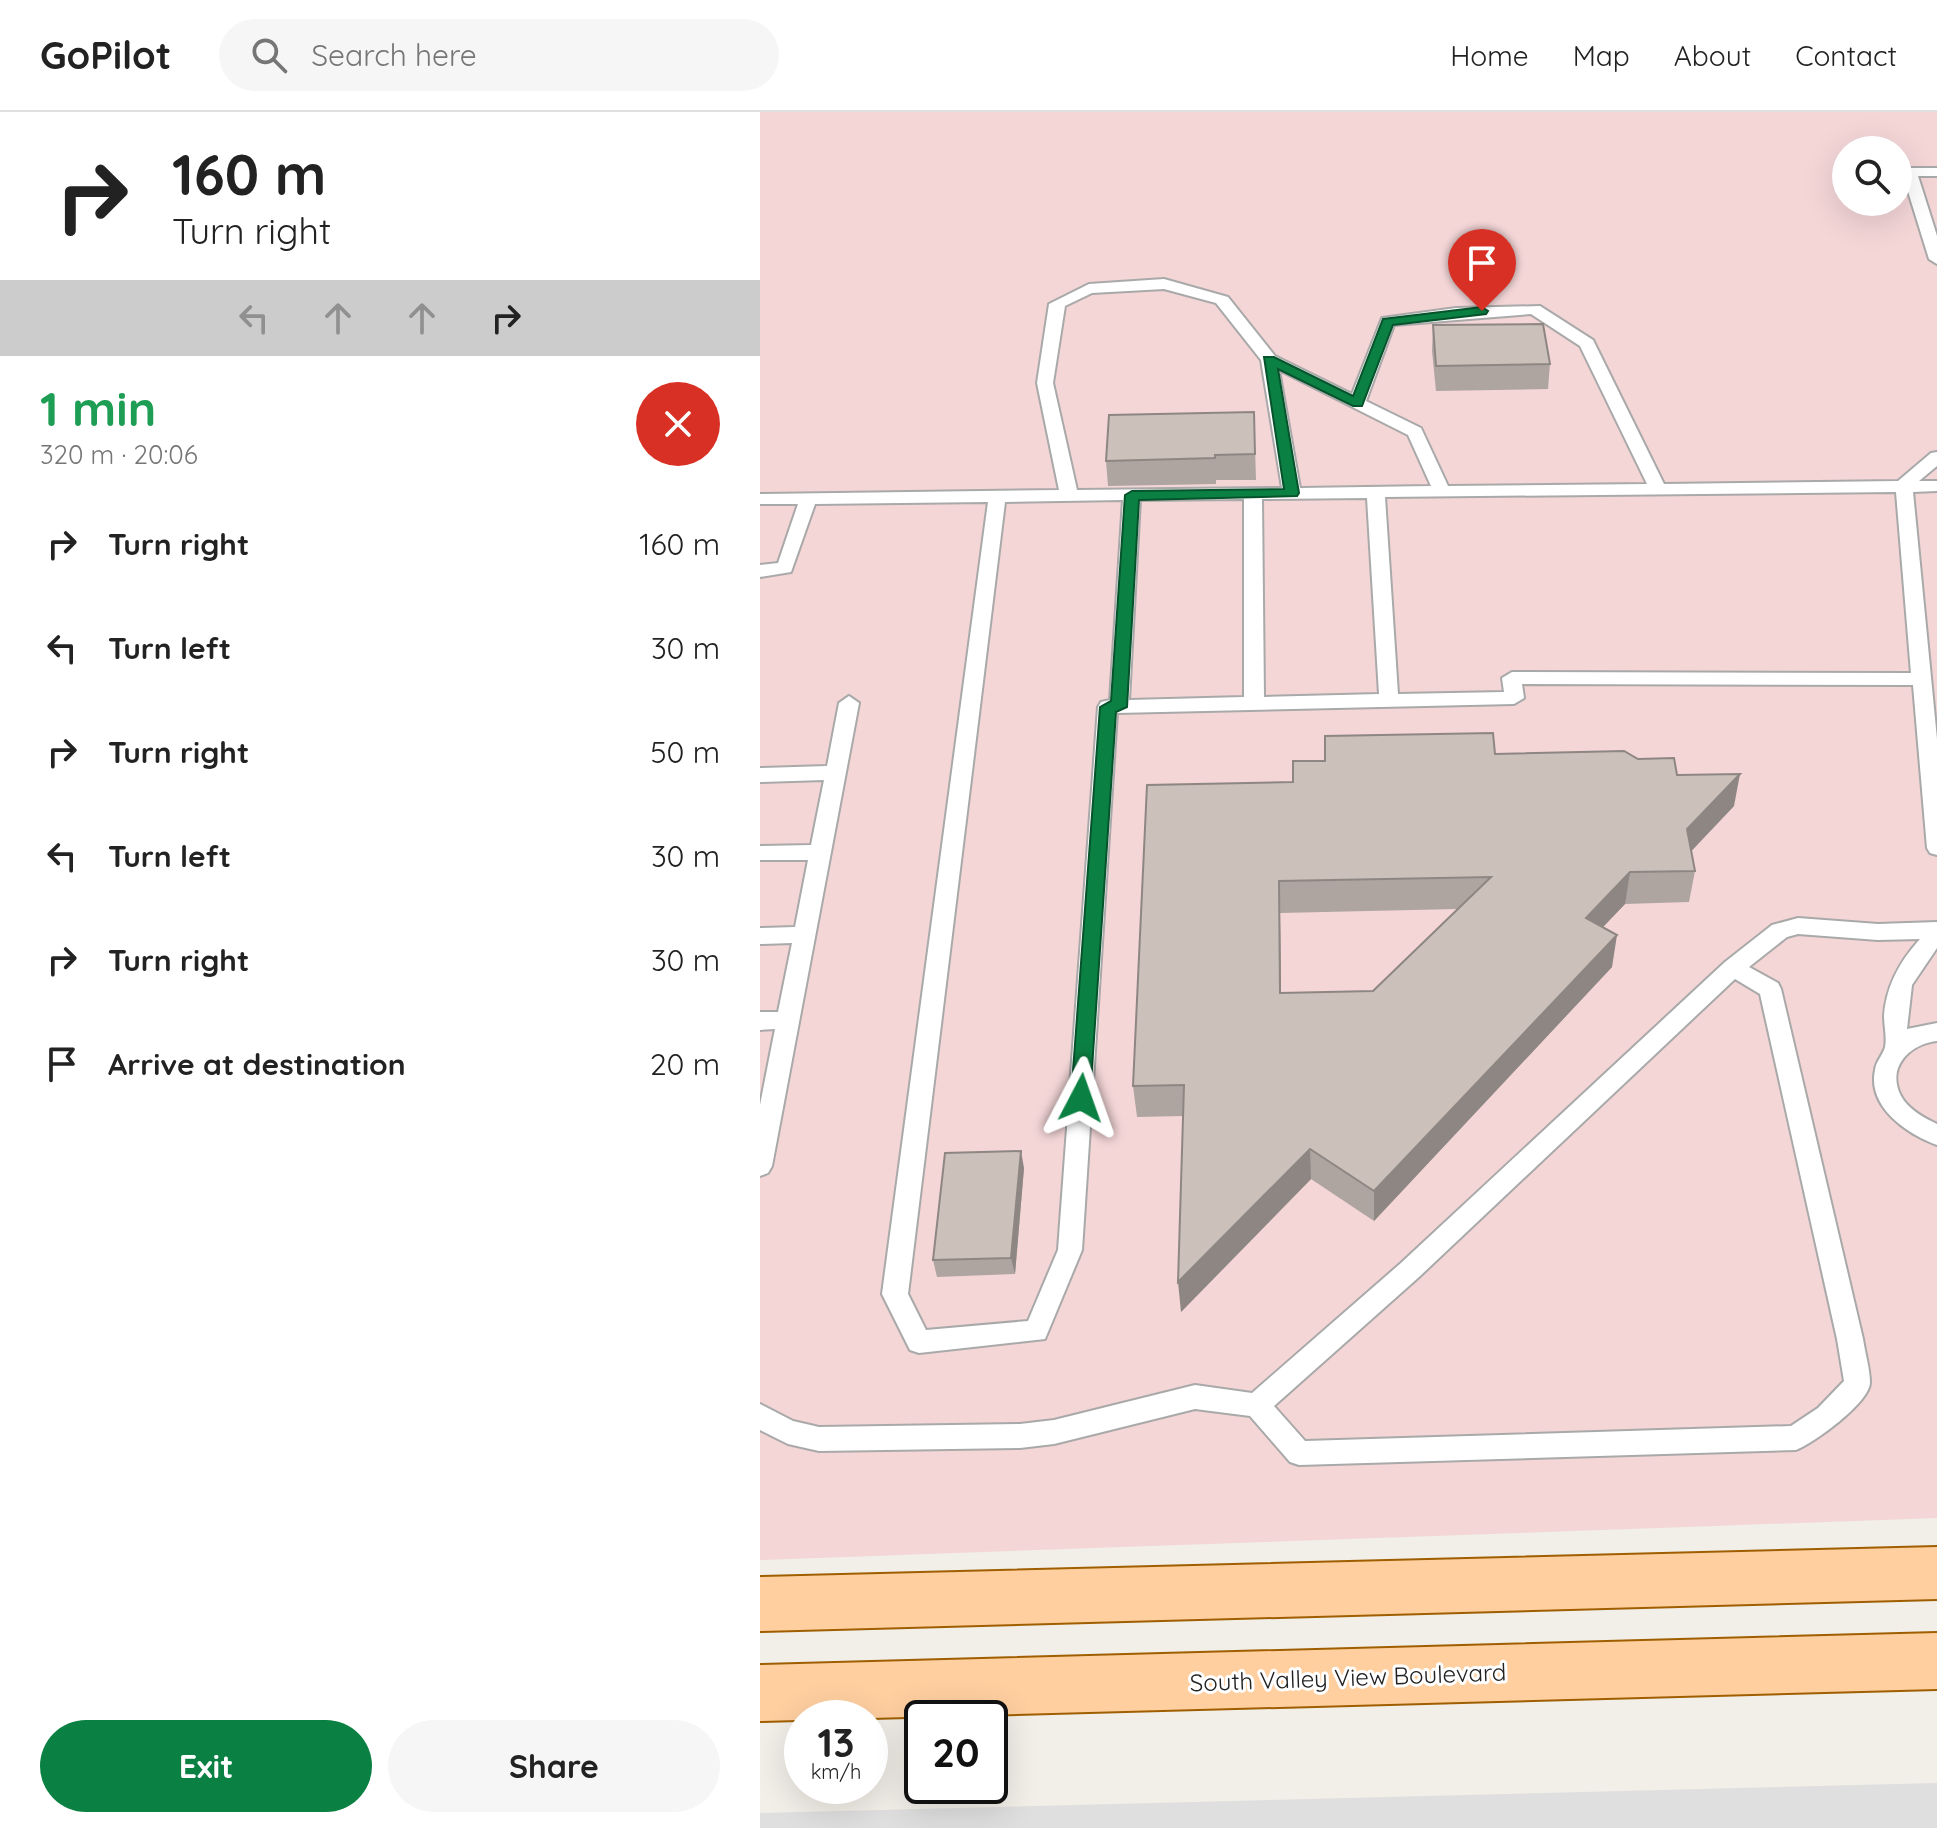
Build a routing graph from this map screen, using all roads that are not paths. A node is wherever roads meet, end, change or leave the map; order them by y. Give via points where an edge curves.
1 (1937, 172) edge
2 (1937, 259) edge
3 (1269, 359) junction
4 (1357, 403) junction
5 (1937, 457) edge
6 (1904, 485) junction
7 (1937, 486) edge
8 (1658, 489) junction
9 (1442, 492) junction
10 (1292, 493) junction
11 (1376, 493) junction
12 (1253, 494) junction
13 (1132, 495) junction
14 (1069, 496) junction
15 (997, 497) junction
16 (760, 499) edge
17 (808, 499) junction
18 (760, 571) edge
19 (1921, 679) junction
20 (1389, 701) junction
21 (849, 703) dead end
22 (1254, 704) junction
23 (1119, 707) junction
24 (834, 773) junction
25 (760, 775) edge
26 (1937, 848) edge
27 (819, 852) junction
28 (760, 853) edge
29 (1937, 932) edge
30 (803, 935) junction
31 (760, 936) edge
32 (1733, 968) junction
33 (787, 1020) junction
34 (760, 1021) edge
35 (1937, 1032) edge
36 (1896, 1048) junction
37 (765, 1113) edge
38 (1937, 1135) edge
39 (760, 1166) edge
40 (1257, 1405) junction
41 (760, 1416) edge
42 (1937, 1573) edge
43 (760, 1604) edge
44 (1937, 1661) edge
45 (760, 1693) edge

1 - 2 lane via 1909,172
3 - 4 lane
3 - 10 lane
3 - 14 lane via 1222,300 1164,284 1089,289 1057,304 1045,383
4 - 8 lane via 1388,321 1534,309 1587,343
4 - 9 lane via 1415,432
5 - 6 lane
6 - 7 lane
6 - 8 lane
6 - 19 lane
8 - 9 lane
9 - 11 lane
10 - 11 lane
10 - 12 lane
11 - 20 lane
12 - 13 lane
12 - 22 lane
13 - 14 lane
13 - 23 lane
14 - 15 lane
15 - 17 lane
15 - 23 lane via 895,1294 919,1342 1036,1331 1070,1250 1108,707
16 - 17 lane
17 - 18 lane via 785,568
19 - 20 lane via 1512,678 1514,698
19 - 26 lane
20 - 22 lane
21 - 24 lane
22 - 23 lane
24 - 25 lane
24 - 27 lane
27 - 28 lane
27 - 30 lane
29 - 32 lane via 1798,926 1780,931
29 - 36 lane via 1912,961 1893,1006
30 - 31 lane
30 - 33 lane
32 - 40 lane via 1410,1270
32 - 40 lane via 1770,989 1850,1339 1857,1385 1827,1416 1796,1438 1299,1453
33 - 34 lane
33 - 37 lane
35 - 36 lane via 1913,1037
36 - 38 lane via 1887,1062 1889,1095 1900,1111
37 - 39 lane
40 - 41 lane via 1195,1397 1020,1436 819,1439 788,1432
42 - 43 main road
44 - 45 main road, South Valley View Boulevard

